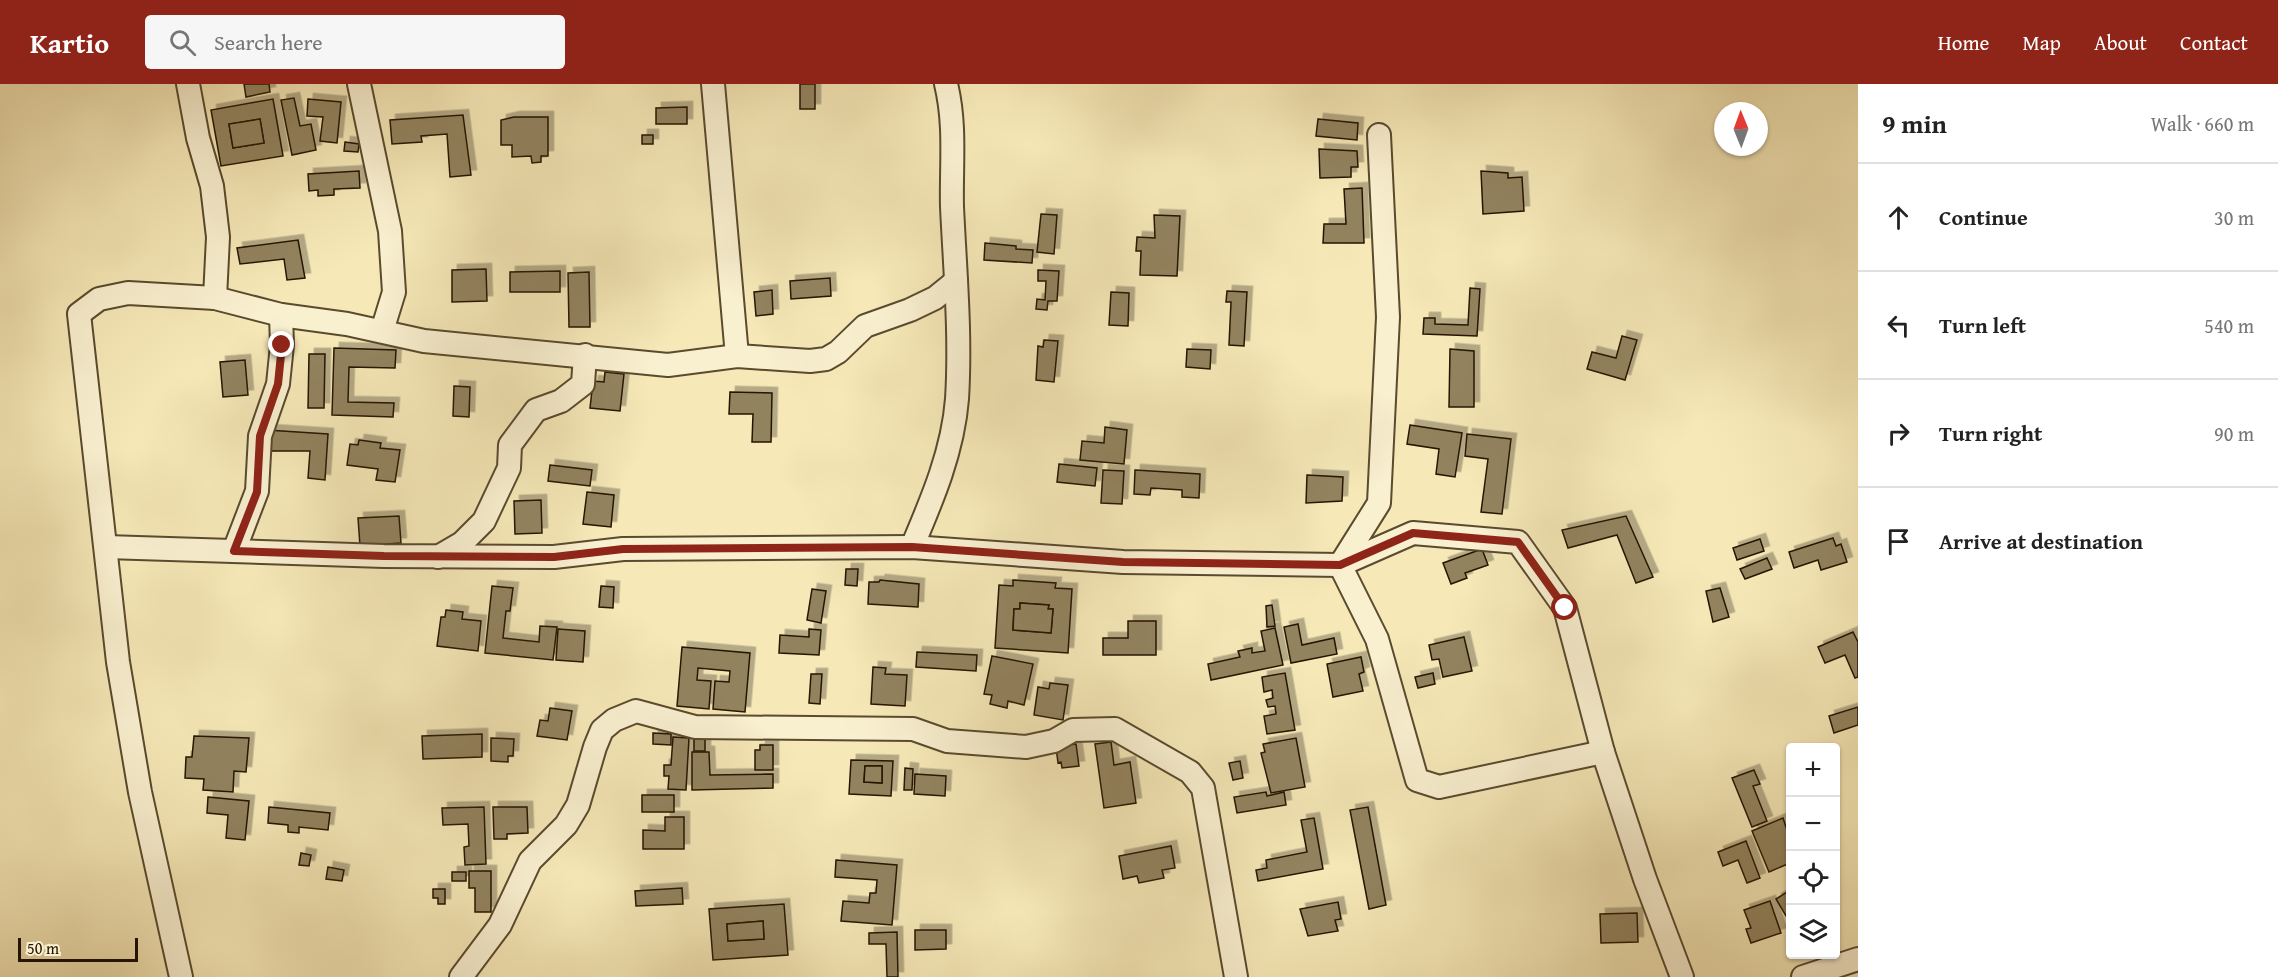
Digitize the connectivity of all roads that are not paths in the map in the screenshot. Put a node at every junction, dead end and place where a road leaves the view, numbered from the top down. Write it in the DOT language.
graph roads {
  1 [pos="188,84"];
  2 [pos="359,84"];
  3 [pos="713,84"];
  4 [pos="946,84"];
  5 [pos="1379,135"];
  6 [pos="956,281"];
  7 [pos="215,298"];
  8 [pos="281,315"];
  9 [pos="382,331"];
  10 [pos="585,355"];
  11 [pos="737,356"];
  12 [pos="106,547"];
  13 [pos="912,547"];
  14 [pos="234,551"];
  15 [pos="438,557"];
  16 [pos="1340,565"];
  17 [pos="1603,753"];
  18 [pos="1858,959"];
  19 [pos="181,977"];
  20 [pos="461,977"];
  21 [pos="1236,977"];
  22 [pos="1682,977"];
  23 [pos="1803,977"];
  1 -- 7 [label="street"];
  2 -- 9 [label="street"];
  3 -- 11 [label="street"];
  4 -- 6 [label="street"];
  5 -- 16 [label="street"];
  6 -- 11 [label="street"];
  6 -- 13 [label="street"];
  7 -- 8 [label="street"];
  7 -- 12 [label="street"];
  8 -- 9 [label="street"];
  8 -- 14 [label="street"];
  9 -- 10 [label="street"];
  10 -- 11 [label="street"];
  10 -- 15 [label="street"];
  12 -- 14 [label="street"];
  12 -- 19 [label="street"];
  13 -- 15 [label="street"];
  13 -- 16 [label="street"];
  14 -- 15 [label="street"];
  16 -- 17 [label="street"];
  16 -- 17 [label="street"];
  17 -- 22 [label="street"];
  18 -- 23 [label="street"];
  20 -- 21 [label="street"];
}
